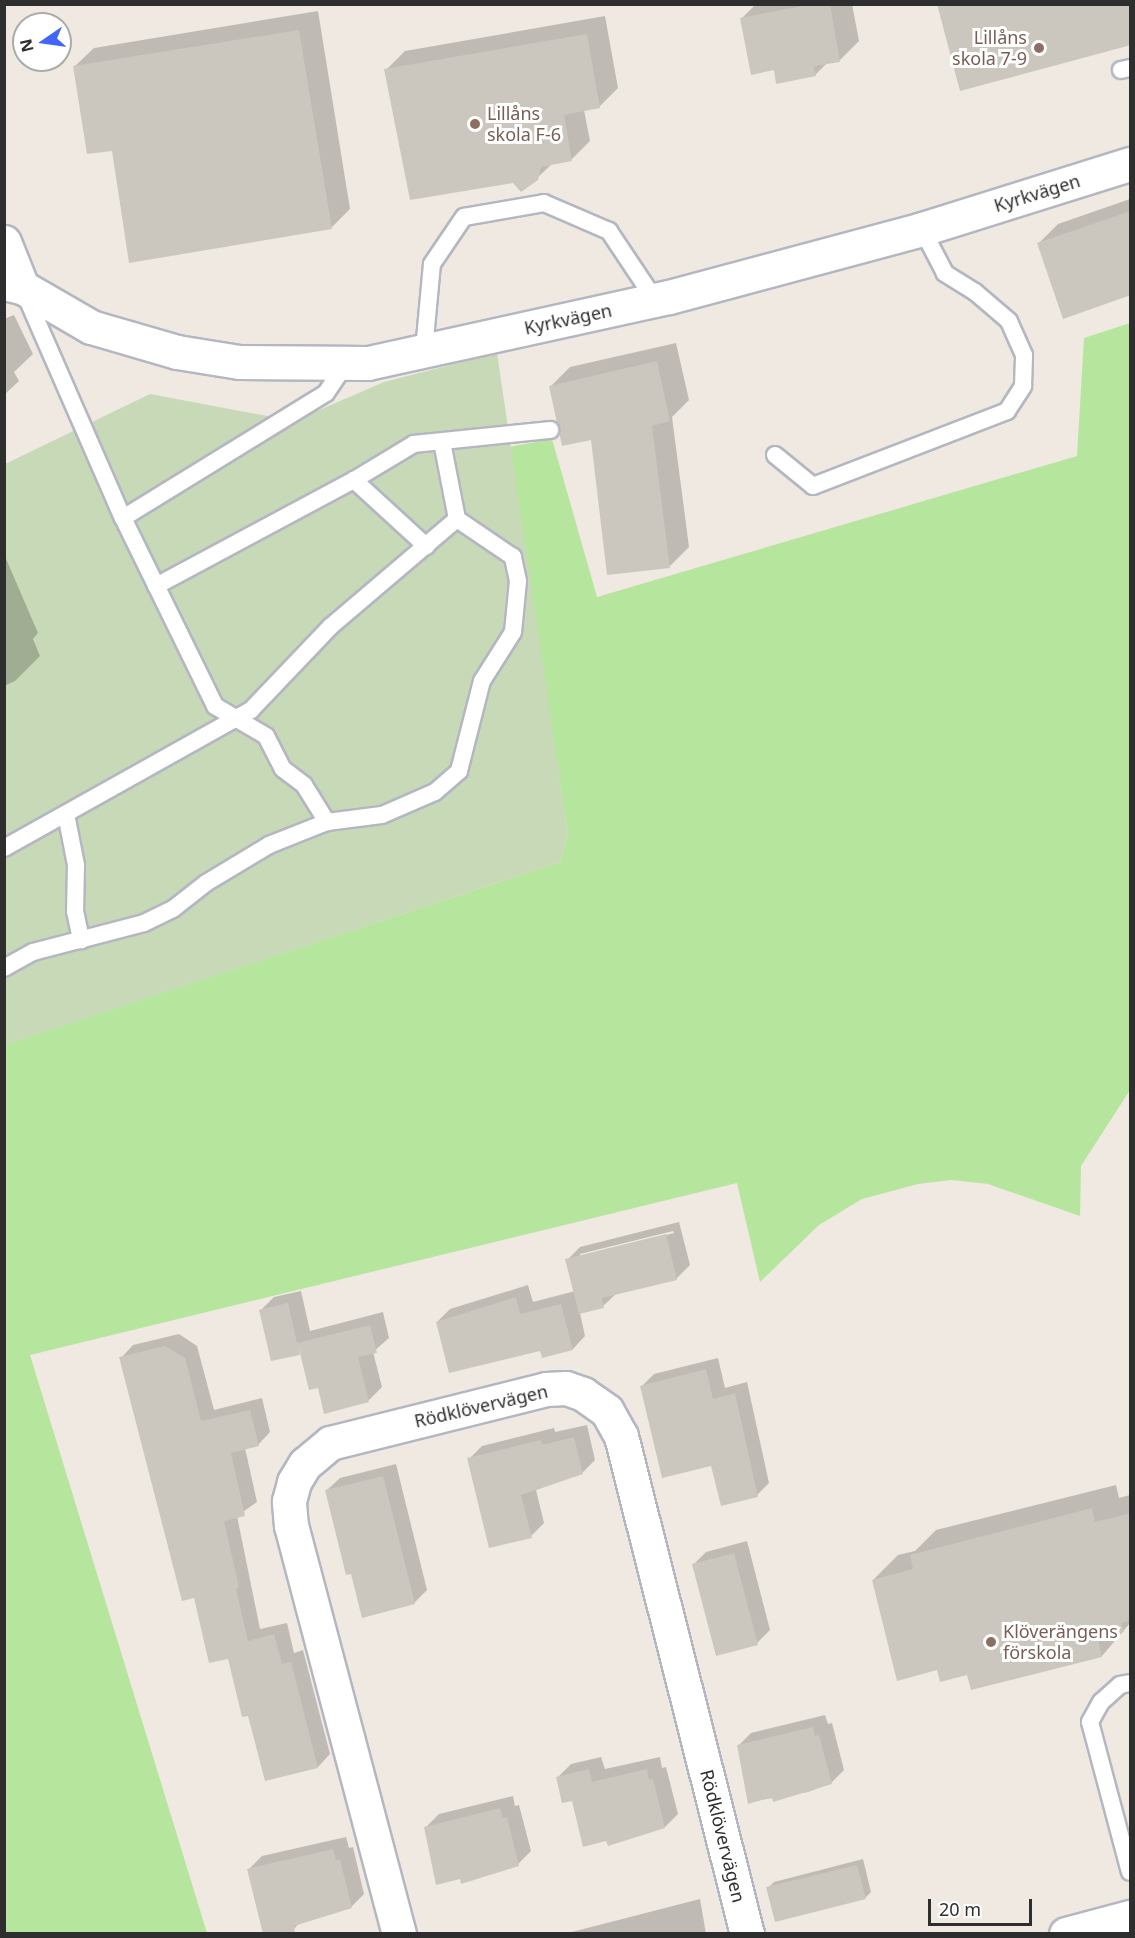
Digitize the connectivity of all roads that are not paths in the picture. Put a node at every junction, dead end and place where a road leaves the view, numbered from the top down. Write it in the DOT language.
graph roads {
  1 [pos="1131,164"];
  2 [pos="922,229"];
  3 [pos="4,242"];
  4 [pos="14,285"];
  5 [pos="655,300"];
  6 [pos="424,350"];
  7 [pos="345,363"];
  8 [pos="550,430"];
  9 [pos="442,441"];
  10 [pos="775,455"];
  11 [pos="354,480"];
  12 [pos="123,519"];
  13 [pos="457,519"];
  14 [pos="426,546"];
  15 [pos="156,586"];
  16 [pos="237,719"];
  17 [pos="66,814"];
  18 [pos="327,822"];
  19 [pos="4,848"];
  20 [pos="81,940"];
  21 [pos="4,968"];
  22 [pos="1131,1683"];
  23 [pos="1124,1818"];
  24 [pos="1131,1872"];
  25 [pos="1131,1917"];
  26 [pos="399,1934"];
  27 [pos="747,1934"];
  28 [pos="1066,1934"];
  1 -- 2 [label="street, Kyrkvägen"];
  2 -- 5 [label="street, Kyrkvägen"];
  2 -- 10 [label="lane"];
  3 -- 4 [label="street"];
  4 -- 7 [label="street, Kyrkvägen"];
  4 -- 12 [label="lane"];
  5 -- 6 [label="street, Kyrkvägen"];
  5 -- 6 [label="lane"];
  6 -- 7 [label="street, Kyrkvägen"];
  7 -- 12 [label="lane"];
  8 -- 9 [label="lane"];
  9 -- 11 [label="lane"];
  9 -- 13 [label="lane"];
  11 -- 14 [label="lane"];
  11 -- 15 [label="lane"];
  12 -- 15 [label="lane"];
  13 -- 14 [label="lane"];
  13 -- 18 [label="lane"];
  14 -- 16 [label="lane"];
  15 -- 16 [label="lane"];
  16 -- 17 [label="lane"];
  16 -- 18 [label="lane"];
  17 -- 19 [label="lane"];
  17 -- 20 [label="lane"];
  18 -- 20 [label="lane"];
  20 -- 21 [label="lane"];
  22 -- 23 [label="lane"];
  23 -- 24 [label="lane"];
  25 -- 28 [label="street"];
  26 -- 27 [label="street, Rödklövervägen"];
}
